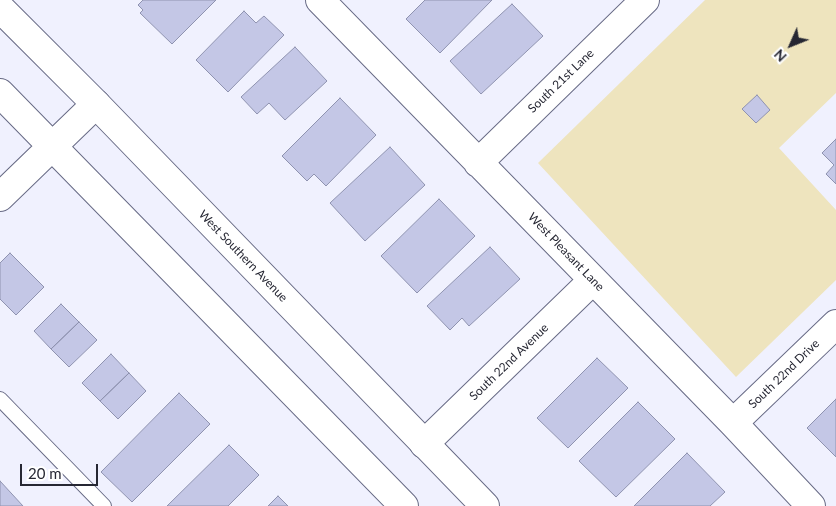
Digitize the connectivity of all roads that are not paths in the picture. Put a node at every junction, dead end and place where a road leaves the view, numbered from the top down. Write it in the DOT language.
graph roads {
  1 [pos="320,0"];
  2 [pos="645,0"];
  3 [pos="0,8"];
  4 [pos="0,93"];
  5 [pos="96,104"];
  6 [pos="52,146"];
  7 [pos="478,163"];
  8 [pos="0,197"];
  9 [pos="592,280"];
  10 [pos="836,324"];
  11 [pos="0,400"];
  12 [pos="733,423"];
  13 [pos="424,444"];
  14 [pos="104,506"];
  15 [pos="404,506"];
  16 [pos="484,506"];
  17 [pos="811,506"];
  1 -- 7 [label="street, West Pleasant Lane"];
  2 -- 7 [label="street, South 21st Lane"];
  3 -- 5 [label="street, West Southern Avenue"];
  4 -- 6 [label="street"];
  5 -- 6 [label="street"];
  5 -- 13 [label="street, West Southern Avenue"];
  6 -- 8 [label="street"];
  6 -- 15 [label="street"];
  7 -- 9 [label="street, West Pleasant Lane"];
  9 -- 12 [label="street, West Pleasant Lane"];
  9 -- 13 [label="street, South 22nd Avenue"];
  10 -- 12 [label="street, South 22nd Drive"];
  11 -- 14 [label="lane"];
  12 -- 17 [label="street, West Pleasant Lane"];
  13 -- 16 [label="street, West Southern Avenue"];
}
